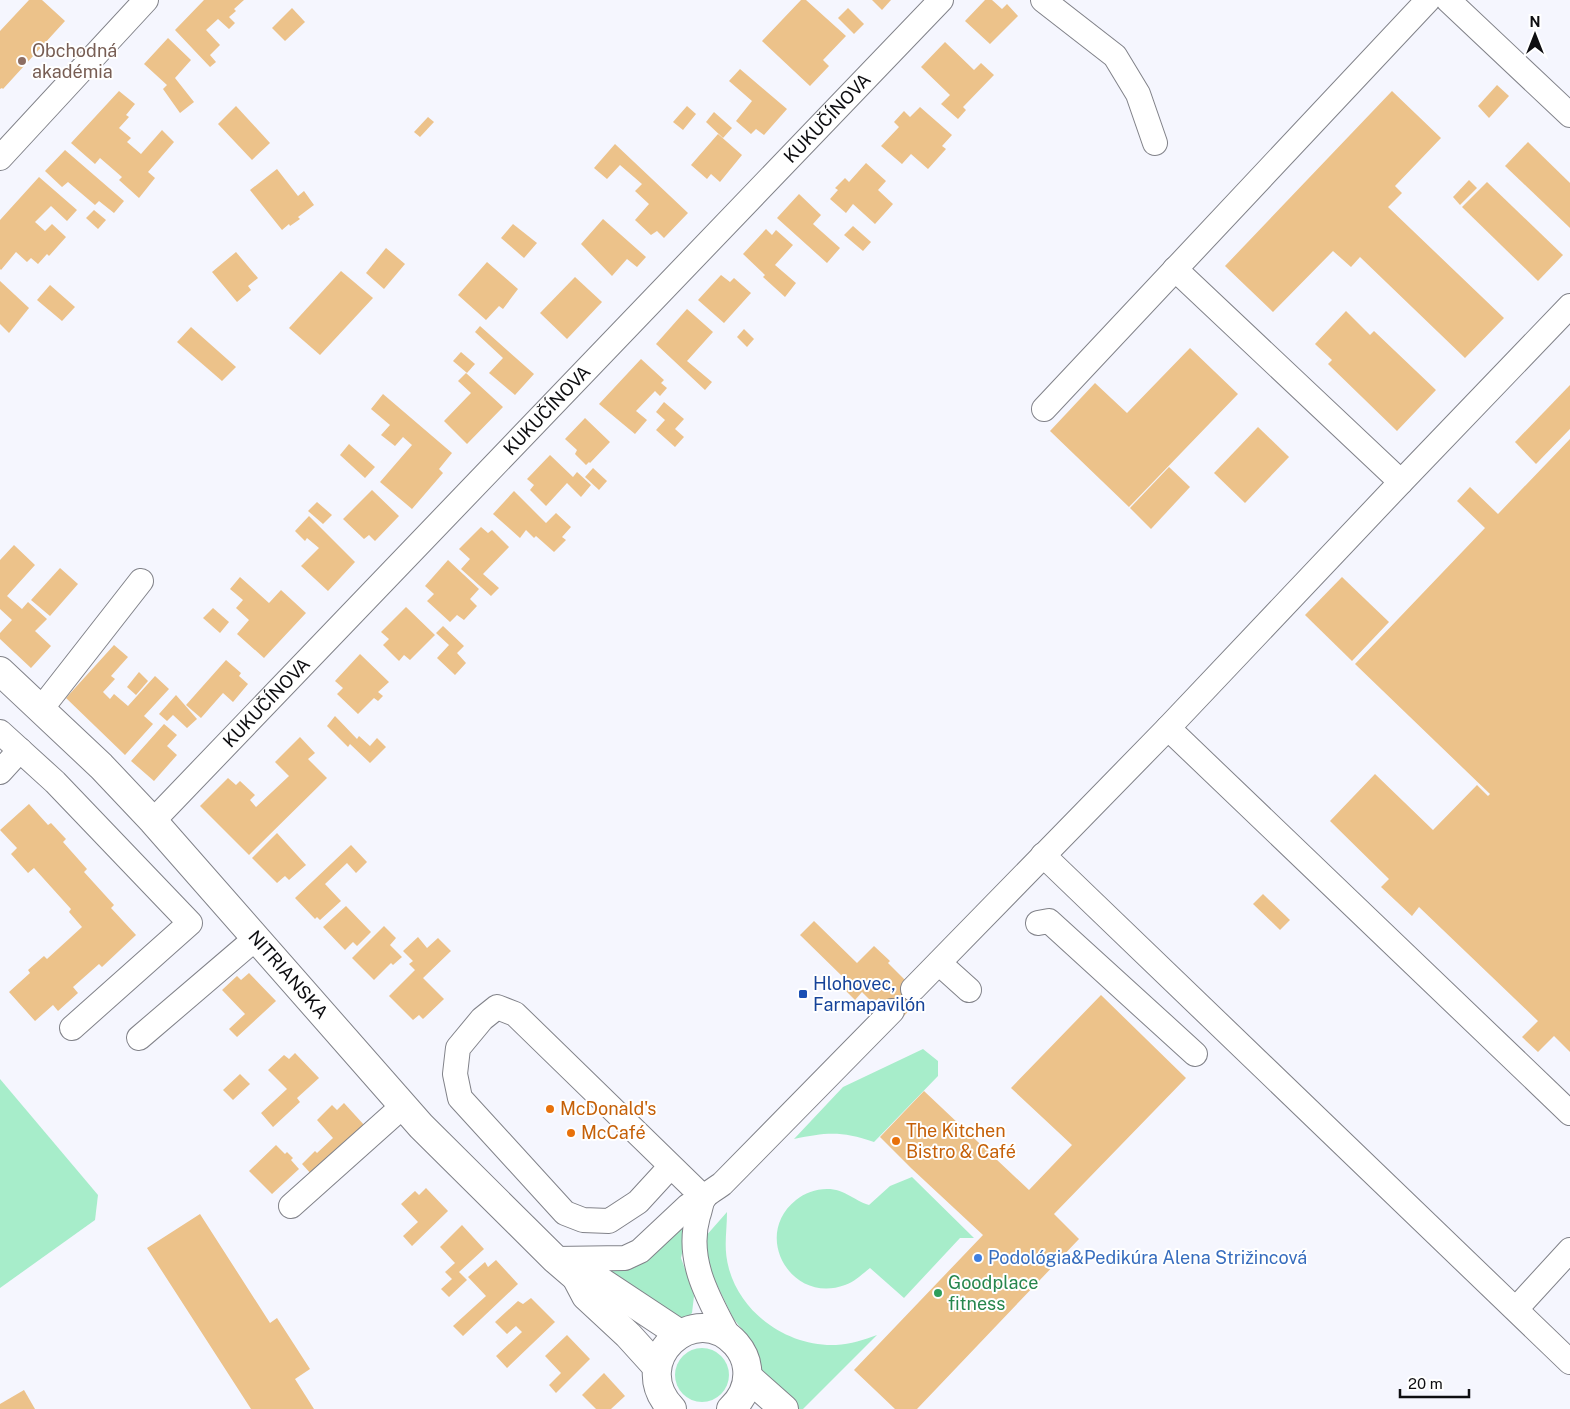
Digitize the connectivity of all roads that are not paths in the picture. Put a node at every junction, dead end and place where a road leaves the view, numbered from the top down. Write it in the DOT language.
graph roads {
  1 [pos="146,0"];
  2 [pos="941,0"];
  3 [pos="1044,0"];
  4 [pos="1428,0"];
  5 [pos="1448,0"];
  6 [pos="1570,115"];
  7 [pos="1155,143"];
  8 [pos="0,158"];
  9 [pos="1175,269"];
  10 [pos="1570,306"];
  11 [pos="1044,409"];
  12 [pos="1401,482"];
  13 [pos="141,581"];
  14 [pos="0,671"];
  15 [pos="41,709"];
  16 [pos="1168,728"];
  17 [pos="0,732"];
  18 [pos="20,750"];
  19 [pos="0,772"];
  20 [pos="152,821"];
  21 [pos="1044,855"];
  22 [pos="1038,922"];
  23 [pos="256,938"];
  24 [pos="939,963"];
  25 [pos="914,988"];
  26 [pos="969,990"];
  27 [pos="892,1010"];
  28 [pos="72,1028"];
  29 [pos="139,1038"];
  30 [pos="1195,1054"];
  31 [pos="403,1106"];
  32 [pos="1570,1113"];
  33 [pos="671,1166"];
  34 [pos="704,1198"];
  35 [pos="291,1206"];
  36 [pos="1570,1250"];
  37 [pos="555,1259"];
  38 [pos="576,1277"];
  39 [pos="707,1295"];
  40 [pos="1516,1309"];
  41 [pos="689,1332"];
  42 [pos="730,1338"];
  43 [pos="1570,1362"];
  44 [pos="748,1377"];
  45 [pos="661,1393"];
  46 [pos="731,1409"];
  47 [pos="784,1409"];
  1 -- 8 [label="street"];
  2 -- 20 [label="street, KUKUČÍNOVA"];
  3 -- 7 [label="street"];
  4 -- 9 [label="street"];
  5 -- 6 [label="street"];
  9 -- 11 [label="street"];
  9 -- 12 [label="street"];
  10 -- 12 [label="street"];
  12 -- 16 [label="street"];
  13 -- 15 [label="street"];
  14 -- 15 [label="main road, NITRIANSKA"];
  15 -- 20 [label="main road, NITRIANSKA"];
  16 -- 21 [label="street"];
  16 -- 32 [label="street"];
  17 -- 18 [label="street"];
  18 -- 19 [label="street"];
  18 -- 28 [label="street"];
  20 -- 23 [label="main road, NITRIANSKA"];
  21 -- 24 [label="street"];
  21 -- 40 [label="street"];
  22 -- 30 [label="street"];
  23 -- 29 [label="street"];
  23 -- 31 [label="main road, NITRIANSKA"];
  24 -- 25 [label="street"];
  24 -- 26 [label="street"];
  27 -- 34 [label="street"];
  31 -- 35 [label="street"];
  31 -- 37 [label="main road, NITRIANSKA"];
  33 -- 33 [label="street"];
  33 -- 34 [label="street"];
  34 -- 37 [label="street"];
  34 -- 39 [label="street"];
  36 -- 40 [label="street"];
  37 -- 38 [label="main road, NITRIANSKA"];
  38 -- 41 [label="main road"];
  38 -- 45 [label="main road, NITRIANSKA"];
  39 -- 41 [label="street"];
  39 -- 42 [label="street"];
  40 -- 43 [label="street"];
  41 -- 42 [label="main road"];
  41 -- 45 [label="main road, NITRIANSKA"];
  42 -- 44 [label="main road"];
  44 -- 46 [label="main road"];
  44 -- 47 [label="main road"];
}
